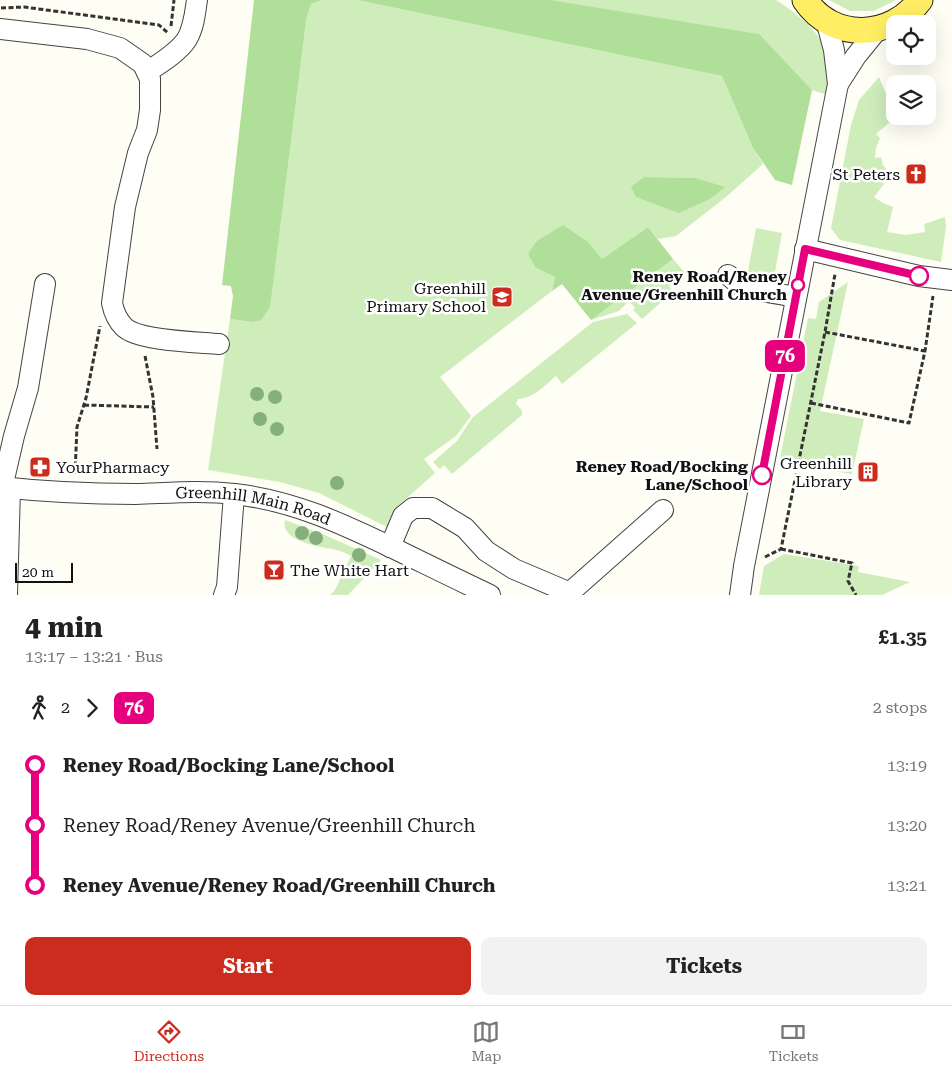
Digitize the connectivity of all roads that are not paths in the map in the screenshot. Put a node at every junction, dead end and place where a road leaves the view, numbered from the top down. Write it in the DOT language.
graph roads {
  1 [pos="197,0"];
  2 [pos="920,0"];
  3 [pos="810,6"];
  4 [pos="0,29"];
  5 [pos="878,29"];
  6 [pos="147,72"];
  7 [pos="838,84"];
  8 [pos="805,249"];
  9 [pos="728,275"];
  10 [pos="944,279"];
  11 [pos="45,284"];
  12 [pos="796,297"];
  13 [pos="219,344"];
  14 [pos="4,488"];
  15 [pos="234,494"];
  16 [pos="662,510"];
  17 [pos="390,547"];
  18 [pos="738,592"];
  19 [pos="568,594"];
  20 [pos="6,595"];
  21 [pos="224,595"];
  22 [pos="490,595"];
  1 -- 6 [label="street"];
  2 -- 5 [label="main road"];
  3 -- 5 [label="main road"];
  3 -- 7 [label="street"];
  4 -- 6 [label="street"];
  5 -- 7 [label="street"];
  6 -- 13 [label="street"];
  7 -- 8 [label="street"];
  8 -- 10 [label="street"];
  8 -- 12 [label="street"];
  9 -- 12 [label="street"];
  11 -- 14 [label="street"];
  12 -- 18 [label="street"];
  14 -- 15 [label="street, Greenhill Main Road"];
  14 -- 20 [label="street"];
  15 -- 17 [label="street, Greenhill Main Road"];
  15 -- 21 [label="street"];
  16 -- 19 [label="street"];
  17 -- 19 [label="street"];
  17 -- 22 [label="street, Greenhill Main Road"];
}
